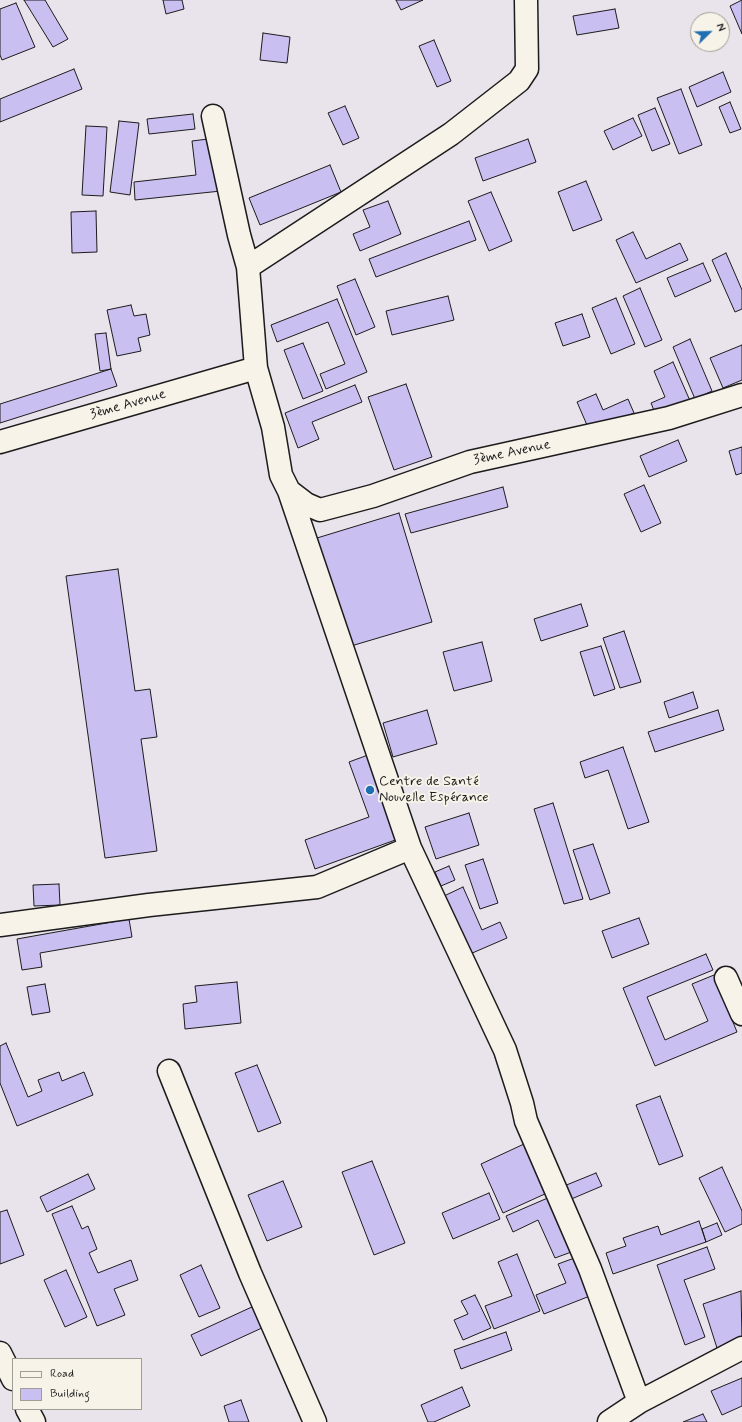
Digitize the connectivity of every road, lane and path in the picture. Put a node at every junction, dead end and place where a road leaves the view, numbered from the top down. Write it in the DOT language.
graph roads {
  1 [pos="526,0"];
  2 [pos="213,116"];
  3 [pos="248,267"];
  4 [pos="256,368"];
  5 [pos="742,394"];
  6 [pos="0,442"];
  7 [pos="289,491"];
  8 [pos="410,848"];
  9 [pos="0,925"];
  10 [pos="726,978"];
  11 [pos="742,1014"];
  12 [pos="169,1071"];
  13 [pos="742,1348"];
  14 [pos="0,1353"];
  15 [pos="12,1377"];
  16 [pos="639,1402"];
  17 [pos="28,1410"];
  18 [pos="34,1422"];
  19 [pos="315,1422"];
  20 [pos="608,1422"];
  1 -- 3 [label="street"];
  2 -- 3 [label="street"];
  3 -- 4 [label="street"];
  4 -- 6 [label="street, 3ème Avenue"];
  4 -- 7 [label="street"];
  5 -- 7 [label="street, 3ème Avenue"];
  7 -- 8 [label="street"];
  8 -- 9 [label="street"];
  8 -- 16 [label="street"];
  10 -- 11 [label="street"];
  12 -- 19 [label="street"];
  13 -- 16 [label="street"];
  14 -- 15 [label="street"];
  16 -- 20 [label="street"];
  17 -- 18 [label="street"];
}
